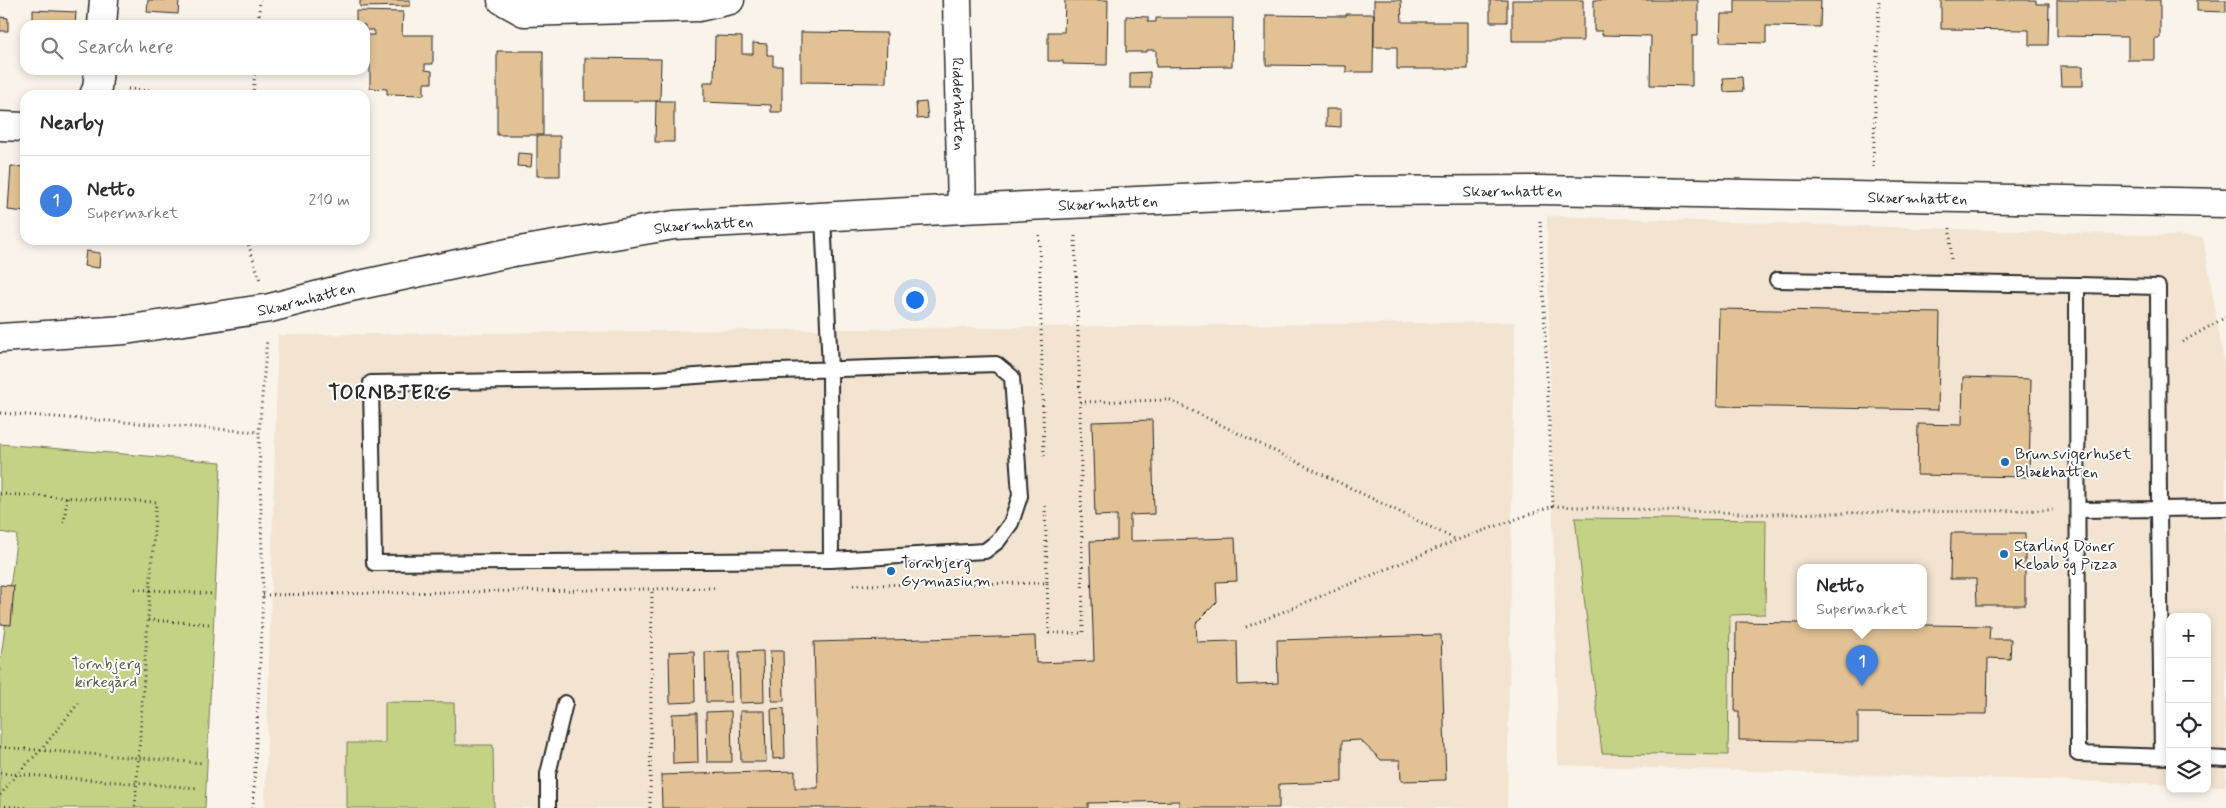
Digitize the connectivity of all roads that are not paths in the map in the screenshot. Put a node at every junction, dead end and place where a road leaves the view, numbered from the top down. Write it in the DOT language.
graph roads {
  1 [pos="104,0"];
  2 [pos="502,0"];
  3 [pos="730,0"];
  4 [pos="957,0"];
  5 [pos="102,20"];
  6 [pos="0,126"];
  7 [pos="20,127"];
  8 [pos="2226,202"];
  9 [pos="962,209"];
  10 [pos="823,216"];
  11 [pos="1777,280"];
  12 [pos="2077,285"];
  13 [pos="0,338"];
  14 [pos="830,369"];
  15 [pos="2226,508"];
  16 [pos="2159,509"];
  17 [pos="2079,510"];
  18 [pos="831,560"];
  19 [pos="565,703"];
  20 [pos="2166,757"];
  21 [pos="2211,758"];
  22 [pos="2226,759"];
  23 [pos="548,808"];
  1 -- 5 [label="street"];
  2 -- 3 [label="street"];
  4 -- 9 [label="street, Ridderhatten"];
  6 -- 7 [label="street"];
  8 -- 9 [label="street, Skærmhatten"];
  9 -- 10 [label="street, Skærmhatten"];
  10 -- 13 [label="street, Skærmhatten"];
  10 -- 14 [label="lane"];
  11 -- 12 [label="lane"];
  12 -- 16 [label="lane"];
  12 -- 17 [label="lane"];
  14 -- 18 [label="lane"];
  14 -- 18 [label="lane"];
  14 -- 18 [label="lane"];
  15 -- 16 [label="lane"];
  16 -- 17 [label="lane"];
  16 -- 20 [label="lane"];
  17 -- 20 [label="lane"];
  19 -- 23 [label="lane"];
  21 -- 22 [label="lane"];
}
